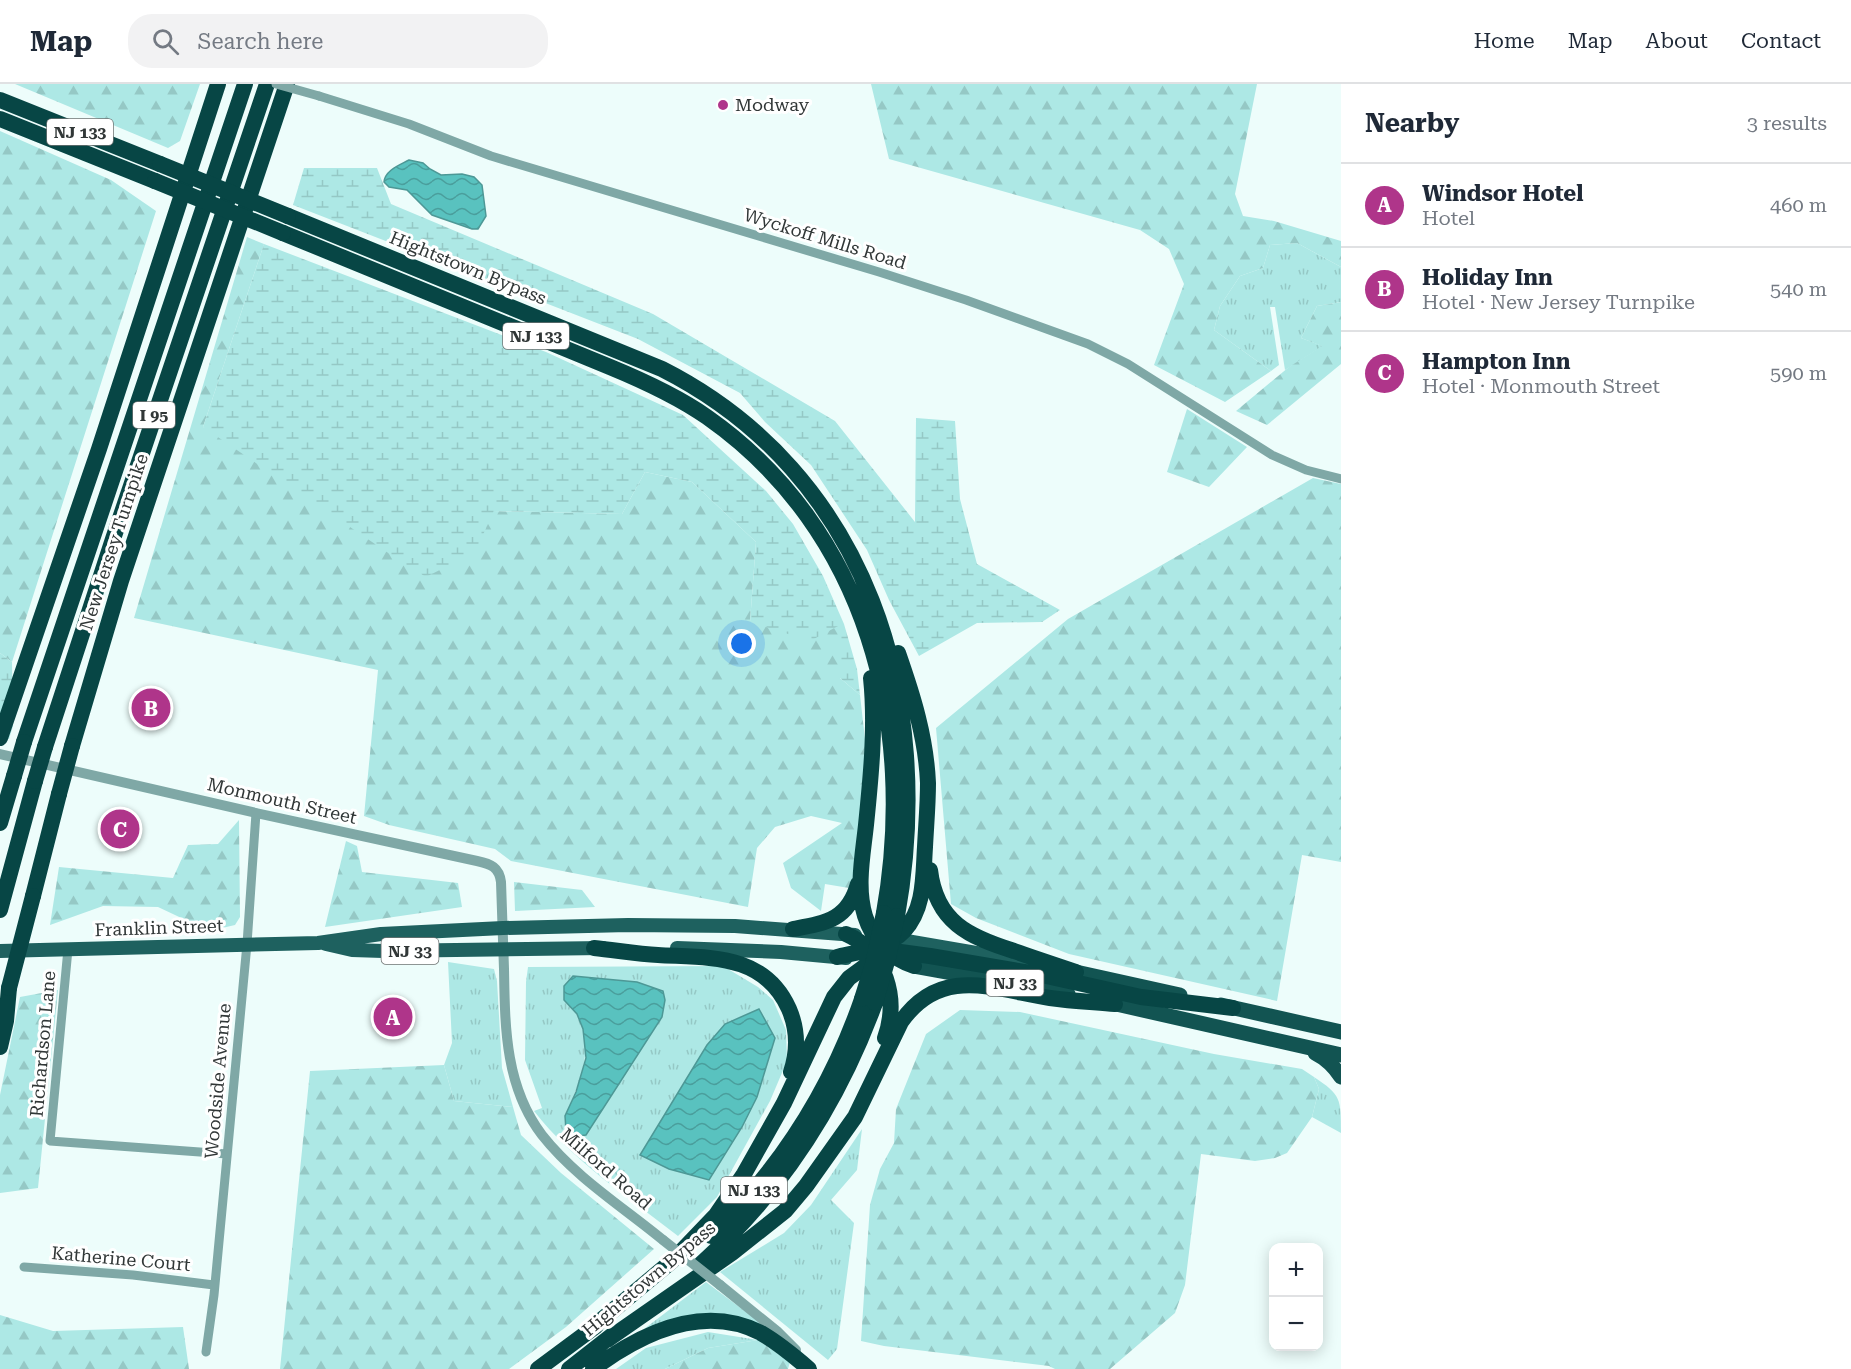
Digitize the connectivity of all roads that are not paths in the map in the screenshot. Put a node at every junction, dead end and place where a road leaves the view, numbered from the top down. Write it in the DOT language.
graph roads {
  1 [pos="218,84"];
  2 [pos="245,84"];
  3 [pos="267,84"];
  4 [pos="276,84"];
  5 [pos="287,84"];
  6 [pos="0,100"];
  7 [pos="0,119"];
  8 [pos="1341,479"];
  9 [pos="857,566"];
  10 [pos="847,581"];
  11 [pos="1,734"];
  12 [pos="0,754"];
  13 [pos="927,812"];
  14 [pos="256,813"];
  15 [pos="0,823"];
  16 [pos="861,874"];
  17 [pos="2,903"];
  18 [pos="890,914"];
  19 [pos="502,928"];
  20 [pos="793,929"];
  21 [pos="846,934"];
  22 [pos="318,943"];
  23 [pos="247,944"];
  24 [pos="594,948"];
  25 [pos="68,949"];
  26 [pos="503,949"];
  27 [pos="879,950"];
  28 [pos="0,951"];
  29 [pos="837,957"];
  30 [pos="914,966"];
  31 [pos="1076,972"];
  32 [pos="9,988"];
  33 [pos="868,1001"];
  34 [pos="1115,1004"];
  35 [pos="1233,1008"];
  36 [pos="0,1018"];
  37 [pos="1341,1032"];
  38 [pos="1299,1045"];
  39 [pos="0,1047"];
  40 [pos="1341,1055"];
  41 [pos="1341,1077"];
  42 [pos="833,1148"];
  43 [pos="227,1154"];
  44 [pos="744,1174"];
  45 [pos="24,1267"];
  46 [pos="214,1285"];
  47 [pos="587,1332"];
  48 [pos="607,1340"];
  49 [pos="206,1352"];
  50 [pos="538,1369"];
  51 [pos="569,1369"];
  52 [pos="593,1369"];
  53 [pos="810,1369"];
  1 -- 11 [label="highway, I 95"];
  2 -- 15 [label="highway, New Jersey Turnpike / I 95, bridge"];
  3 -- 17 [label="highway, New Jersey Turnpike / I 95, bridge"];
  4 -- 8 [label="street, Wyckoff Mills Road, bridge"];
  5 -- 32 [label="highway, New Jersey Turnpike / I 95, bridge"];
  6 -- 9 [label="highway, Hightstown Bypass / NJ 133, bridge"];
  7 -- 10 [label="highway, Hightstown Bypass / NJ 133, bridge"];
  9 -- 13 [label="highway"];
  9 -- 18 [label="highway, Hightstown Bypass / NJ 133"];
  10 -- 16 [label="highway"];
  10 -- 18 [label="highway, Hightstown Bypass / NJ 133"];
  12 -- 14 [label="street, Monmouth Street"];
  13 -- 27 [label="highway"];
  13 -- 31 [label="highway"];
  14 -- 19 [label="street, Monmouth Street"];
  14 -- 23 [label="street, Woodside Avenue"];
  16 -- 20 [label="highway"];
  16 -- 27 [label="highway"];
  18 -- 33 [label="highway, Hightstown Bypass / NJ 133, bridge"];
  19 -- 20 [label="main road, NJ 33"];
  19 -- 22 [label="main road, NJ 33"];
  19 -- 26 [label="street, Milford Road"];
  20 -- 21 [label="main road, NJ 33"];
  21 -- 27 [label="highway"];
  22 -- 23 [label="main road, Franklin Street / NJ 33"];
  22 -- 26 [label="main road, NJ 33"];
  23 -- 25 [label="main road, Franklin Street / NJ 33"];
  23 -- 43 [label="street, Woodside Avenue"];
  24 -- 26 [label="main road, NJ 33"];
  24 -- 29 [label="main road, NJ 33"];
  24 -- 44 [label="highway"];
  25 -- 28 [label="main road, Franklin Street / NJ 33"];
  25 -- 43 [label="street, Richardson Lane"];
  26 -- 53 [label="street, Milford Road, bridge"];
  27 -- 29 [label="highway"];
  27 -- 30 [label="highway"];
  27 -- 31 [label="main road, NJ 33"];
  27 -- 35 [label="highway"];
  27 -- 42 [label="highway"];
  27 -- 44 [label="highway"];
  30 -- 34 [label="highway, NJ 33"];
  31 -- 35 [label="highway, NJ 33"];
  32 -- 36 [label="highway, New Jersey Turnpike / I 95"];
  32 -- 39 [label="highway"];
  33 -- 47 [label="highway, Hightstown Bypass / NJ 133"];
  33 -- 48 [label="highway, Hightstown Bypass / NJ 133"];
  34 -- 38 [label="highway, NJ 33"];
  34 -- 42 [label="highway"];
  35 -- 37 [label="highway, NJ 33"];
  38 -- 40 [label="highway, NJ 33"];
  38 -- 41 [label="highway"];
  42 -- 48 [label="highway"];
  43 -- 46 [label="street, Woodside Avenue"];
  44 -- 47 [label="highway"];
  45 -- 46 [label="street, Katherine Court"];
  46 -- 49 [label="street, Woodside Avenue"];
  47 -- 50 [label="highway, Hightstown Bypass / NJ 133"];
  48 -- 51 [label="highway, Hightstown Bypass / NJ 133"];
  52 -- 53 [label="highway"];
}
